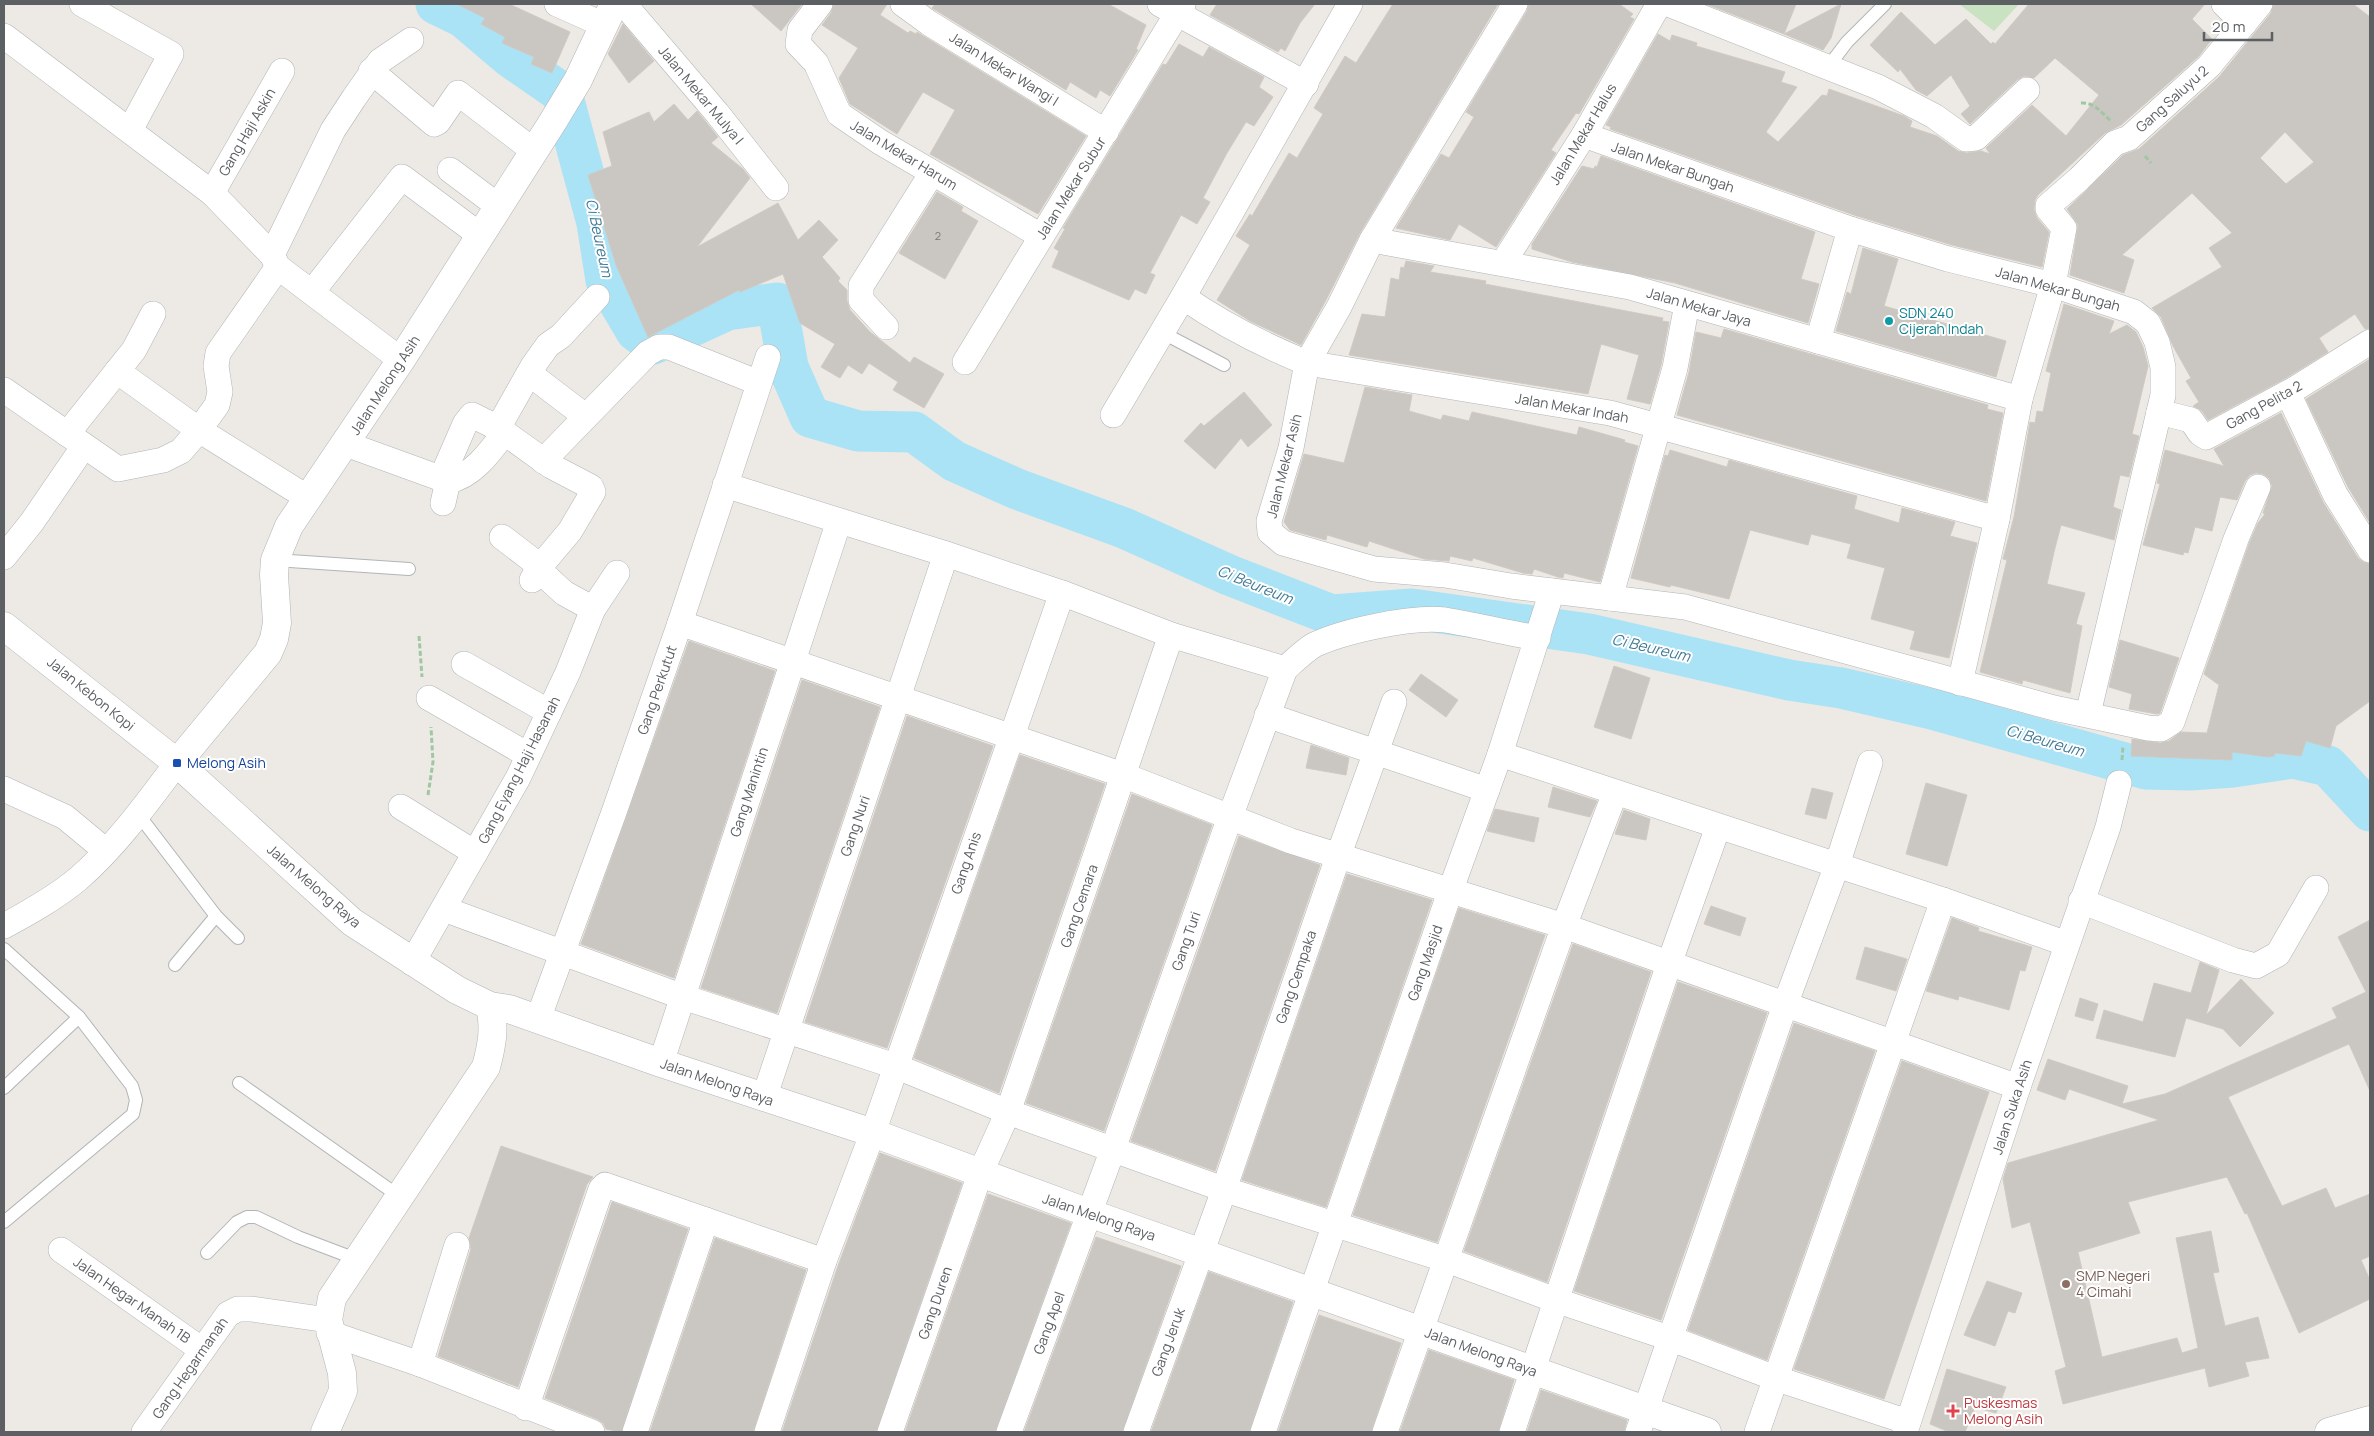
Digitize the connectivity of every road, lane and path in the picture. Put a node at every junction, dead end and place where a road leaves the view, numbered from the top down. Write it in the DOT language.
graph roads {
  1 [pos="82,4"];
  2 [pos="557,4"];
  3 [pos="624,4"];
  4 [pos="820,4"];
  5 [pos="903,4"];
  6 [pos="1350,4"];
  7 [pos="1516,4"];
  8 [pos="1659,4"];
  9 [pos="1668,4"];
  10 [pos="1885,4"];
  11 [pos="2224,4"];
  12 [pos="2260,4"];
  13 [pos="1174,7"];
  14 [pos="609,14"];
  15 [pos="2244,24"];
  16 [pos="4,36"];
  17 [pos="411,40"];
  18 [pos="1828,68"];
  19 [pos="282,71"];
  20 [pos="371,71"];
  21 [pos="1306,84"];
  22 [pos="2027,90"];
  23 [pos="130,130"];
  24 [pos="1106,132"];
  25 [pos="1584,135"];
  26 [pos="534,151"];
  27 [pos="450,170"];
  28 [pos="932,173"];
  29 [pos="776,188"];
  30 [pos="212,193"];
  31 [pos="498,206"];
  32 [pos="1850,229"];
  33 [pos="481,236"];
  34 [pos="1041,236"];
  35 [pos="1372,240"];
  36 [pos="275,261"];
  37 [pos="1503,262"];
  38 [pos="2053,285"];
  39 [pos="312,292"];
  40 [pos="1183,296"];
  41 [pos="597,297"];
  42 [pos="1688,304"];
  43 [pos="152,314"];
  44 [pos="886,327"];
  45 [pos="1161,332"];
  46 [pos="1818,342"];
  47 [pos="2370,342"];
  48 [pos="768,357"];
  49 [pos="401,360"];
  50 [pos="965,362"];
  51 [pos="1307,364"];
  52 [pos="1224,365"];
  53 [pos="117,371"];
  54 [pos="530,374"];
  55 [pos="759,382"];
  56 [pos="4,390"];
  57 [pos="2288,393"];
  58 [pos="2020,399"];
  59 [pos="2159,412"];
  60 [pos="1113,415"];
  61 [pos="585,416"];
  62 [pos="1659,427"];
  63 [pos="199,430"];
  64 [pos="501,431"];
  65 [pos="76,440"];
  66 [pos="346,444"];
  67 [pos="543,461"];
  68 [pos="725,486"];
  69 [pos="2258,487"];
  70 [pos="444,488"];
  71 [pos="308,498"];
  72 [pos="1997,519"];
  73 [pos="839,521"];
  74 [pos="502,537"];
  75 [pos="2370,550"];
  76 [pos="946,554"];
  77 [pos="4,557"];
  78 [pos="275,560"];
  79 [pos="409,569"];
  80 [pos="617,573"];
  81 [pos="535,574"];
  82 [pos="1062,593"];
  83 [pos="1551,596"];
  84 [pos="1610,598"];
  85 [pos="593,609"];
  86 [pos="680,624"];
  87 [pos="4,626"];
  88 [pos="1171,635"];
  89 [pos="419,636"];
  90 [pos="1539,636"];
  91 [pos="791,661"];
  92 [pos="464,664"];
  93 [pos="1285,669"];
  94 [pos="1960,683"];
  95 [pos="429,698"];
  96 [pos="898,699"];
  97 [pos="1394,702"];
  98 [pos="549,712"];
  99 [pos="2088,714"];
  100 [pos="1268,715"];
  101 [pos="1011,736"];
  102 [pos="1377,752"];
  103 [pos="1500,754"];
  104 [pos="528,755"];
  105 [pos="177,763"];
  106 [pos="1870,763"];
  107 [pos="1124,775"];
  108 [pos="2120,783"];
  109 [pos="4,789"];
  110 [pos="1487,790"];
  111 [pos="1615,793"];
  112 [pos="410,813"];
  113 [pos="138,814"];
  114 [pos="1230,817"];
  115 [pos="1718,827"];
  116 [pos="106,850"];
  117 [pos="475,853"];
  118 [pos="1339,854"];
  119 [pos="1837,865"];
  120 [pos="2316,888"];
  121 [pos="1451,889"];
  122 [pos="1943,900"];
  123 [pos="2081,901"];
  124 [pos="444,909"];
  125 [pos="216,916"];
  126 [pos="4,926"];
  127 [pos="1564,926"];
  128 [pos="238,938"];
  129 [pos="2067,944"];
  130 [pos="4,949"];
  131 [pos="562,953"];
  132 [pos="412,963"];
  133 [pos="175,964"];
  134 [pos="1669,964"];
  135 [pos="683,997"];
  136 [pos="1785,1005"];
  137 [pos="490,1006"];
  138 [pos="79,1017"];
  139 [pos="538,1019"];
  140 [pos="788,1030"];
  141 [pos="1895,1043"];
  142 [pos="661,1063"];
  143 [pos="895,1066"];
  144 [pos="239,1083"];
  145 [pos="2018,1087"];
  146 [pos="4,1088"];
  147 [pos="764,1098"];
  148 [pos="1008,1112"];
  149 [pos="873,1133"];
  150 [pos="1113,1149"];
  151 [pos="980,1174"];
  152 [pos="1223,1189"];
  153 [pos="400,1197"];
  154 [pos="1089,1213"];
  155 [pos="706,1220"];
  156 [pos="4,1222"];
  157 [pos="1334,1225"];
  158 [pos="457,1245"];
  159 [pos="61,1250"];
  160 [pos="1200,1252"];
  161 [pos="207,1253"];
  162 [pos="356,1260"];
  163 [pos="1447,1260"];
  164 [pos="824,1261"];
  165 [pos="1310,1292"];
  166 [pos="1558,1301"];
  167 [pos="328,1326"];
  168 [pos="1421,1330"];
  169 [pos="1672,1338"];
  170 [pos="202,1350"];
  171 [pos="420,1364"];
  172 [pos="1534,1371"];
  173 [pos="1775,1378"];
  174 [pos="526,1408"];
  175 [pos="1642,1421"];
  176 [pos="1907,1427"];
  177 [pos="144,1432"];
  178 [pos="325,1432"];
  179 [pos="592,1432"];
  180 [pos="636,1432"];
  181 [pos="767,1432"];
  182 [pos="890,1432"];
  183 [pos="1009,1432"];
  184 [pos="1136,1432"];
  185 [pos="1263,1432"];
  186 [pos="1385,1432"];
  187 [pos="1512,1432"];
  188 [pos="1707,1432"];
  189 [pos="1756,1432"];
  1 -- 23 [label="street"];
  2 -- 14 [label="street"];
  3 -- 29 [label="street, Jalan Mekar Mulya I"];
  4 -- 28 [label="street, Jalan Mekar Harum"];
  5 -- 24 [label="street, Jalan Mekar Wangi I"];
  6 -- 21 [label="street"];
  7 -- 35 [label="street, Jalan Mekar Asih"];
  8 -- 25 [label="street, Jalan Mekar Halus"];
  9 -- 18 [label="street"];
  10 -- 18 [label="lane"];
  11 -- 15 [label="street"];
  12 -- 15 [label="street, Gang Saluyu 2"];
  13 -- 21 [label="street"];
  13 -- 24 [label="street, Jalan Mekar Subur"];
  14 -- 26 [label="main road, Jalan Melong Asih"];
  15 -- 38 [label="street, Gang Saluyu 2"];
  16 -- 23 [label="street"];
  17 -- 20 [label="street"];
  18 -- 22 [label="street"];
  19 -- 30 [label="street, Gang Haji Askin"];
  20 -- 26 [label="street"];
  20 -- 36 [label="street"];
  21 -- 40 [label="street"];
  23 -- 30 [label="street"];
  24 -- 34 [label="street, Jalan Mekar Subur"];
  25 -- 32 [label="street, Jalan Mekar Bungah"];
  25 -- 37 [label="street, Jalan Mekar Halus"];
  26 -- 31 [label="main road, Jalan Melong Asih"];
  27 -- 31 [label="street"];
  28 -- 34 [label="street, Jalan Mekar Harum"];
  28 -- 44 [label="street"];
  30 -- 36 [label="street"];
  31 -- 33 [label="main road, Jalan Melong Asih"];
  32 -- 38 [label="street, Jalan Mekar Bungah"];
  32 -- 46 [label="street"];
  33 -- 39 [label="street"];
  33 -- 49 [label="main road, Jalan Melong Asih"];
  34 -- 50 [label="street, Jalan Mekar Subur"];
  35 -- 37 [label="street, Jalan Mekar Jaya"];
  35 -- 51 [label="street, Jalan Mekar Asih"];
  36 -- 39 [label="street"];
  36 -- 63 [label="street"];
  37 -- 42 [label="street, Jalan Mekar Jaya"];
  38 -- 58 [label="street"];
  38 -- 59 [label="street, Jalan Mekar Bungah"];
  39 -- 49 [label="street"];
  40 -- 45 [label="street"];
  40 -- 51 [label="street, Jalan Mekar Indah"];
  41 -- 54 [label="street"];
  42 -- 46 [label="street, Jalan Mekar Jaya"];
  42 -- 62 [label="street"];
  43 -- 53 [label="street"];
  45 -- 52 [label="lane"];
  45 -- 60 [label="street"];
  46 -- 58 [label="street, Jalan Mekar Jaya"];
  47 -- 57 [label="street, Gang Pelita 2"];
  48 -- 55 [label="street, Gang Perkutut"];
  49 -- 66 [label="main road, Jalan Melong Asih"];
  51 -- 62 [label="street, Jalan Mekar Indah"];
  51 -- 83 [label="street, Jalan Mekar Asih"];
  53 -- 63 [label="street"];
  53 -- 65 [label="street"];
  54 -- 61 [label="street"];
  54 -- 64 [label="street"];
  55 -- 61 [label="street"];
  55 -- 68 [label="street, Gang Perkutut"];
  56 -- 65 [label="street"];
  57 -- 59 [label="street, Gang Pelita 2"];
  57 -- 75 [label="street"];
  58 -- 72 [label="street"];
  59 -- 99 [label="street, Jalan Mekar Bungah"];
  61 -- 67 [label="street"];
  62 -- 72 [label="street, Jalan Mekar Indah"];
  62 -- 84 [label="street"];
  63 -- 65 [label="street"];
  63 -- 71 [label="street"];
  64 -- 67 [label="street"];
  64 -- 70 [label="street"];
  64 -- 70 [label="street"];
  65 -- 77 [label="street"];
  66 -- 70 [label="street"];
  66 -- 71 [label="main road, Jalan Melong Asih"];
  67 -- 81 [label="street"];
  68 -- 73 [label="street"];
  68 -- 86 [label="street, Gang Perkutut"];
  69 -- 99 [label="street"];
  71 -- 78 [label="main road, Jalan Melong Asih"];
  72 -- 94 [label="street"];
  73 -- 76 [label="street"];
  73 -- 91 [label="street, Gang Manintin"];
  74 -- 81 [label="street"];
  76 -- 82 [label="street"];
  76 -- 96 [label="street, Gang Nuri"];
  78 -- 79 [label="lane"];
  78 -- 105 [label="main road, Jalan Melong Asih"];
  80 -- 85 [label="street, Gang Eyang Haji Hasanah"];
  81 -- 85 [label="street"];
  82 -- 88 [label="street"];
  82 -- 101 [label="street, Gang Anis"];
  83 -- 84 [label="street"];
  83 -- 90 [label="street, Gang Masjid"];
  84 -- 94 [label="street"];
  85 -- 98 [label="street, Gang Eyang Haji Hasanah"];
  86 -- 91 [label="street"];
  86 -- 131 [label="street, Gang Perkutut"];
  87 -- 105 [label="main road, Jalan Kebon Kopi"];
  88 -- 93 [label="street"];
  88 -- 107 [label="street, Gang Cemara"];
  89 -- 95 [label="path"];
  90 -- 93 [label="street"];
  90 -- 103 [label="street, Gang Masjid"];
  91 -- 96 [label="street"];
  91 -- 135 [label="street, Gang Manintin"];
  92 -- 98 [label="street"];
  93 -- 100 [label="street, Gang Turi"];
  94 -- 99 [label="street"];
  95 -- 104 [label="street"];
  95 -- 112 [label="path"];
  96 -- 101 [label="street"];
  96 -- 140 [label="street, Gang Nuri"];
  97 -- 102 [label="street, Gang Cempaka"];
  98 -- 104 [label="street, Gang Eyang Haji Hasanah"];
  100 -- 102 [label="street"];
  100 -- 114 [label="street, Gang Turi"];
  101 -- 107 [label="street"];
  101 -- 143 [label="street, Gang Anis"];
  102 -- 110 [label="street"];
  102 -- 118 [label="street, Gang Cempaka"];
  103 -- 110 [label="street, Gang Masjid"];
  103 -- 111 [label="street"];
  104 -- 117 [label="street, Gang Eyang Haji Hasanah"];
  105 -- 113 [label="street"];
  105 -- 132 [label="main road, Jalan Melong Raya"];
  106 -- 119 [label="street"];
  107 -- 114 [label="street"];
  107 -- 148 [label="street, Gang Cemara"];
  108 -- 123 [label="street, Jalan Suka Asih"];
  109 -- 116 [label="street"];
  110 -- 121 [label="street, Gang Masjid"];
  111 -- 115 [label="street"];
  111 -- 127 [label="street"];
  112 -- 117 [label="street"];
  113 -- 116 [label="street"];
  113 -- 125 [label="lane"];
  114 -- 118 [label="street"];
  114 -- 150 [label="street, Gang Turi"];
  115 -- 119 [label="street"];
  115 -- 134 [label="street"];
  116 -- 126 [label="street"];
  117 -- 124 [label="street, Gang Eyang Haji Hasanah"];
  118 -- 121 [label="street"];
  118 -- 152 [label="street, Gang Cempaka"];
  119 -- 122 [label="street"];
  119 -- 136 [label="street"];
  120 -- 123 [label="street"];
  121 -- 127 [label="street"];
  121 -- 157 [label="street, Gang Masjid"];
  122 -- 129 [label="street"];
  122 -- 141 [label="street"];
  123 -- 129 [label="street, Jalan Suka Asih"];
  124 -- 131 [label="street"];
  124 -- 132 [label="street, Gang Eyang Haji Hasanah"];
  125 -- 128 [label="lane"];
  125 -- 133 [label="lane"];
  127 -- 134 [label="street"];
  127 -- 163 [label="street"];
  129 -- 145 [label="street, Jalan Suka Asih"];
  130 -- 138 [label="lane"];
  131 -- 135 [label="street"];
  131 -- 139 [label="street, Gang Perkutut"];
  132 -- 137 [label="main road, Jalan Melong Raya"];
  134 -- 136 [label="street"];
  134 -- 166 [label="street"];
  135 -- 140 [label="street"];
  135 -- 142 [label="street, Gang Manintin"];
  136 -- 141 [label="street"];
  136 -- 169 [label="street"];
  137 -- 139 [label="main road, Jalan Melong Raya"];
  137 -- 153 [label="main road"];
  138 -- 146 [label="lane"];
  138 -- 156 [label="lane"];
  139 -- 142 [label="main road, Jalan Melong Raya"];
  140 -- 143 [label="street"];
  140 -- 147 [label="street, Gang Nuri"];
  141 -- 145 [label="street"];
  141 -- 173 [label="street"];
  142 -- 147 [label="main road, Jalan Melong Raya"];
  143 -- 148 [label="street"];
  143 -- 149 [label="street, Gang Anis"];
  144 -- 153 [label="lane"];
  145 -- 176 [label="street, Jalan Suka Asih"];
  147 -- 149 [label="main road, Jalan Melong Raya"];
  148 -- 150 [label="street"];
  148 -- 151 [label="street, Gang Cemara"];
  149 -- 151 [label="main road, Jalan Melong Raya"];
  149 -- 164 [label="street, Gang Anis"];
  150 -- 152 [label="street"];
  150 -- 154 [label="street, Gang Turi"];
  151 -- 154 [label="main road, Jalan Melong Raya"];
  151 -- 182 [label="street, Gang Duren"];
  152 -- 157 [label="street"];
  152 -- 160 [label="street, Gang Cempaka"];
  153 -- 162 [label="main road"];
  154 -- 160 [label="main road, Jalan Melong Raya"];
  154 -- 183 [label="street, Gang Apel"];
  155 -- 164 [label="street"];
  155 -- 174 [label="street"];
  155 -- 180 [label="street"];
  157 -- 163 [label="street"];
  157 -- 165 [label="street, Gang Masjid"];
  158 -- 171 [label="street"];
  159 -- 170 [label="street, Jalan Hegar Manah 1B"];
  160 -- 165 [label="main road, Jalan Melong Raya"];
  160 -- 184 [label="street, Gang Jeruk"];
  161 -- 162 [label="lane"];
  162 -- 167 [label="main road"];
  163 -- 166 [label="street"];
  163 -- 168 [label="street"];
  164 -- 181 [label="street, Gang Anis"];
  165 -- 168 [label="main road, Jalan Melong Raya"];
  165 -- 185 [label="street, Gang Masjid"];
  166 -- 169 [label="street"];
  166 -- 172 [label="street"];
  167 -- 170 [label="street, Gang Hegarmanah"];
  167 -- 171 [label="street, Gang Hegarmanah"];
  167 -- 178 [label="main road"];
  168 -- 172 [label="main road, Jalan Melong Raya"];
  168 -- 186 [label="street"];
  169 -- 173 [label="street"];
  169 -- 175 [label="street"];
  170 -- 177 [label="street, Gang Hegarmanah"];
  171 -- 174 [label="street, Gang Hegarmanah"];
  172 -- 175 [label="main road, Jalan Melong Raya"];
  172 -- 187 [label="street"];
  173 -- 176 [label="street"];
  173 -- 189 [label="street"];
  174 -- 179 [label="street, Gang Hegarmanah"];
  175 -- 188 [label="main road, Jalan Melong Raya"];
}
